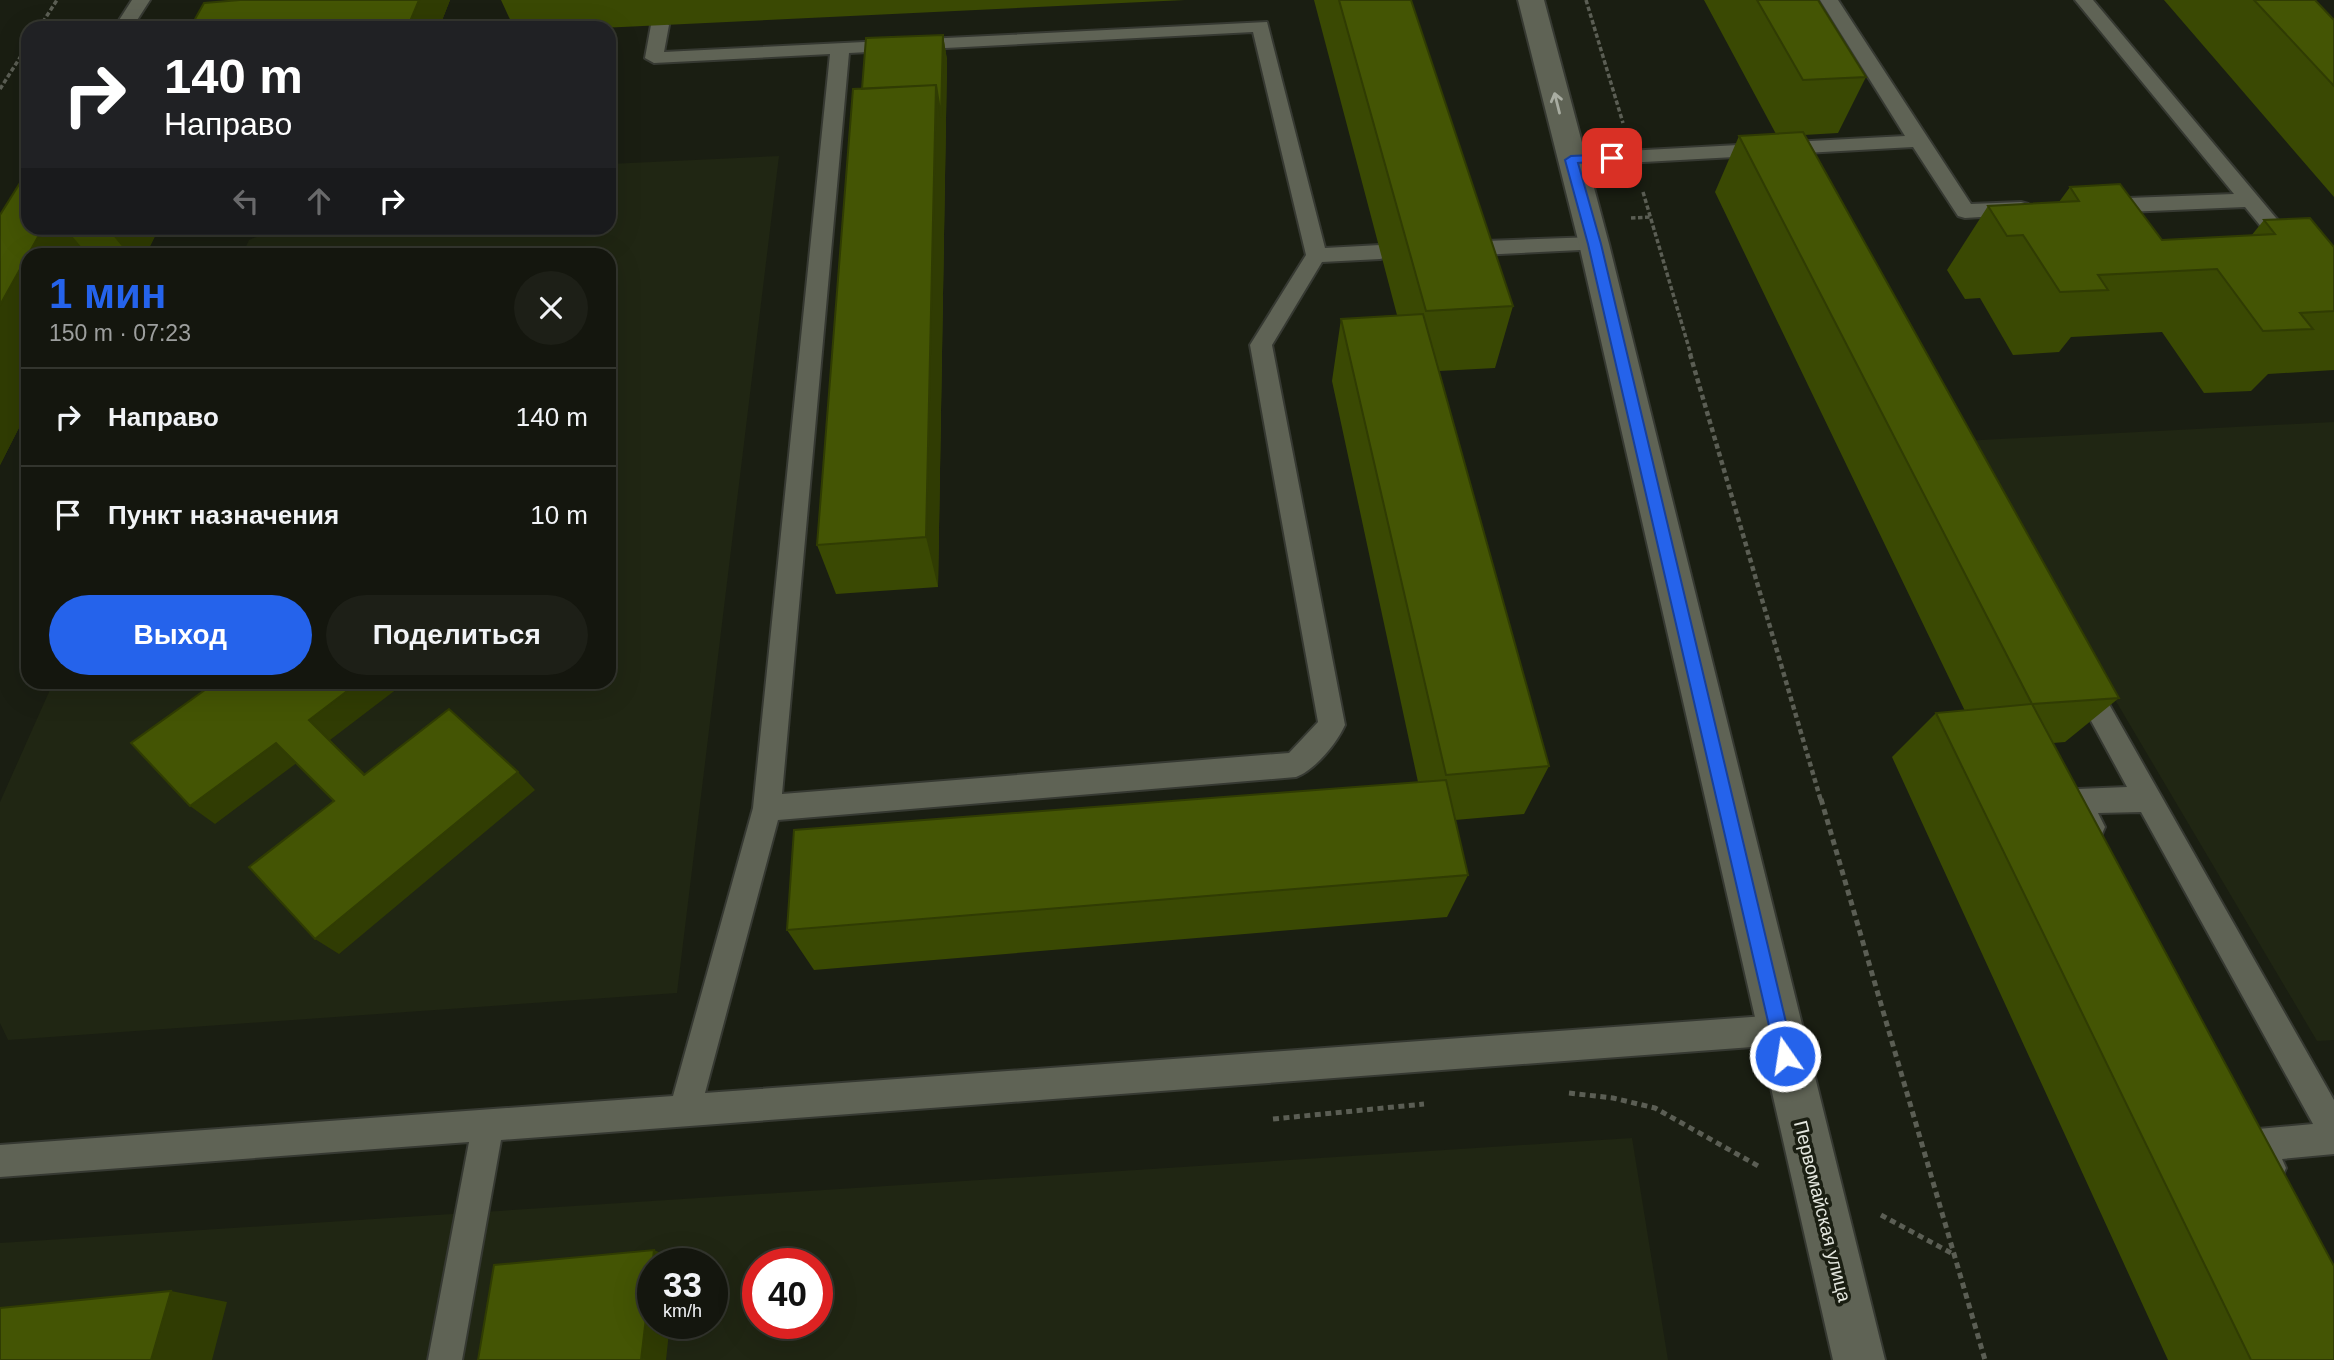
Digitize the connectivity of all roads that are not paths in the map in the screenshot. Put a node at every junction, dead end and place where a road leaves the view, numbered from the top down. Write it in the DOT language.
graph roads {
  1 [pos="141,0"];
  2 [pos="1531,0"];
  3 [pos="1829,0"];
  4 [pos="2084,0"];
  5 [pos="128,21"];
  6 [pos="660,25"];
  7 [pos="840,48"];
  8 [pos="1917,141"];
  9 [pos="1784,148"];
  10 [pos="1571,160"];
  11 [pos="1797,172"];
  12 [pos="2250,200"];
  13 [pos="2087,206"];
  14 [pos="2046,208"];
  15 [pos="1594,244"];
  16 [pos="1458,249"];
  17 [pos="1380,252"];
  18 [pos="1316,255"];
  19 [pos="2334,301"];
  20 [pos="2074,666"];
  21 [pos="2148,799"];
  22 [pos="766,808"];
  23 [pos="2104,850"];
  24 [pos="1779,1030"];
  25 [pos="685,1110"];
  26 [pos="488,1125"];
  27 [pos="2334,1131"];
  28 [pos="2334,1138"];
  29 [pos="0,1161"];
  30 [pos="2283,1194"];
  31 [pos="445,1360"];
  32 [pos="1859,1360"];
  1 -- 5 [label="lane"];
  10 -- 2 [label="street, Первомайская улица, one-way"];
  3 -- 8 [label="lane"];
  4 -- 12 [label="lane"];
  6 -- 7 [label="lane"];
  7 -- 18 [label="lane"];
  7 -- 22 [label="lane"];
  8 -- 9 [label="lane"];
  8 -- 14 [label="lane"];
  9 -- 10 [label="lane"];
  9 -- 11 [label="lane"];
  10 -- 15 [label="street, Первомайская улица"];
  12 -- 13 [label="lane"];
  12 -- 19 [label="lane"];
  15 -- 16 [label="lane"];
  15 -- 24 [label="street, Первомайская улица"];
  17 -- 18 [label="lane"];
  18 -- 22 [label="lane"];
  20 -- 21 [label="lane"];
  21 -- 23 [label="lane"];
  21 -- 27 [label="lane"];
  22 -- 25 [label="lane"];
  24 -- 25 [label="lane"];
  24 -- 32 [label="street, Первомайская улица"];
  25 -- 26 [label="lane"];
  26 -- 29 [label="lane"];
  26 -- 31 [label="lane"];
  28 -- 30 [label="lane"];
}
